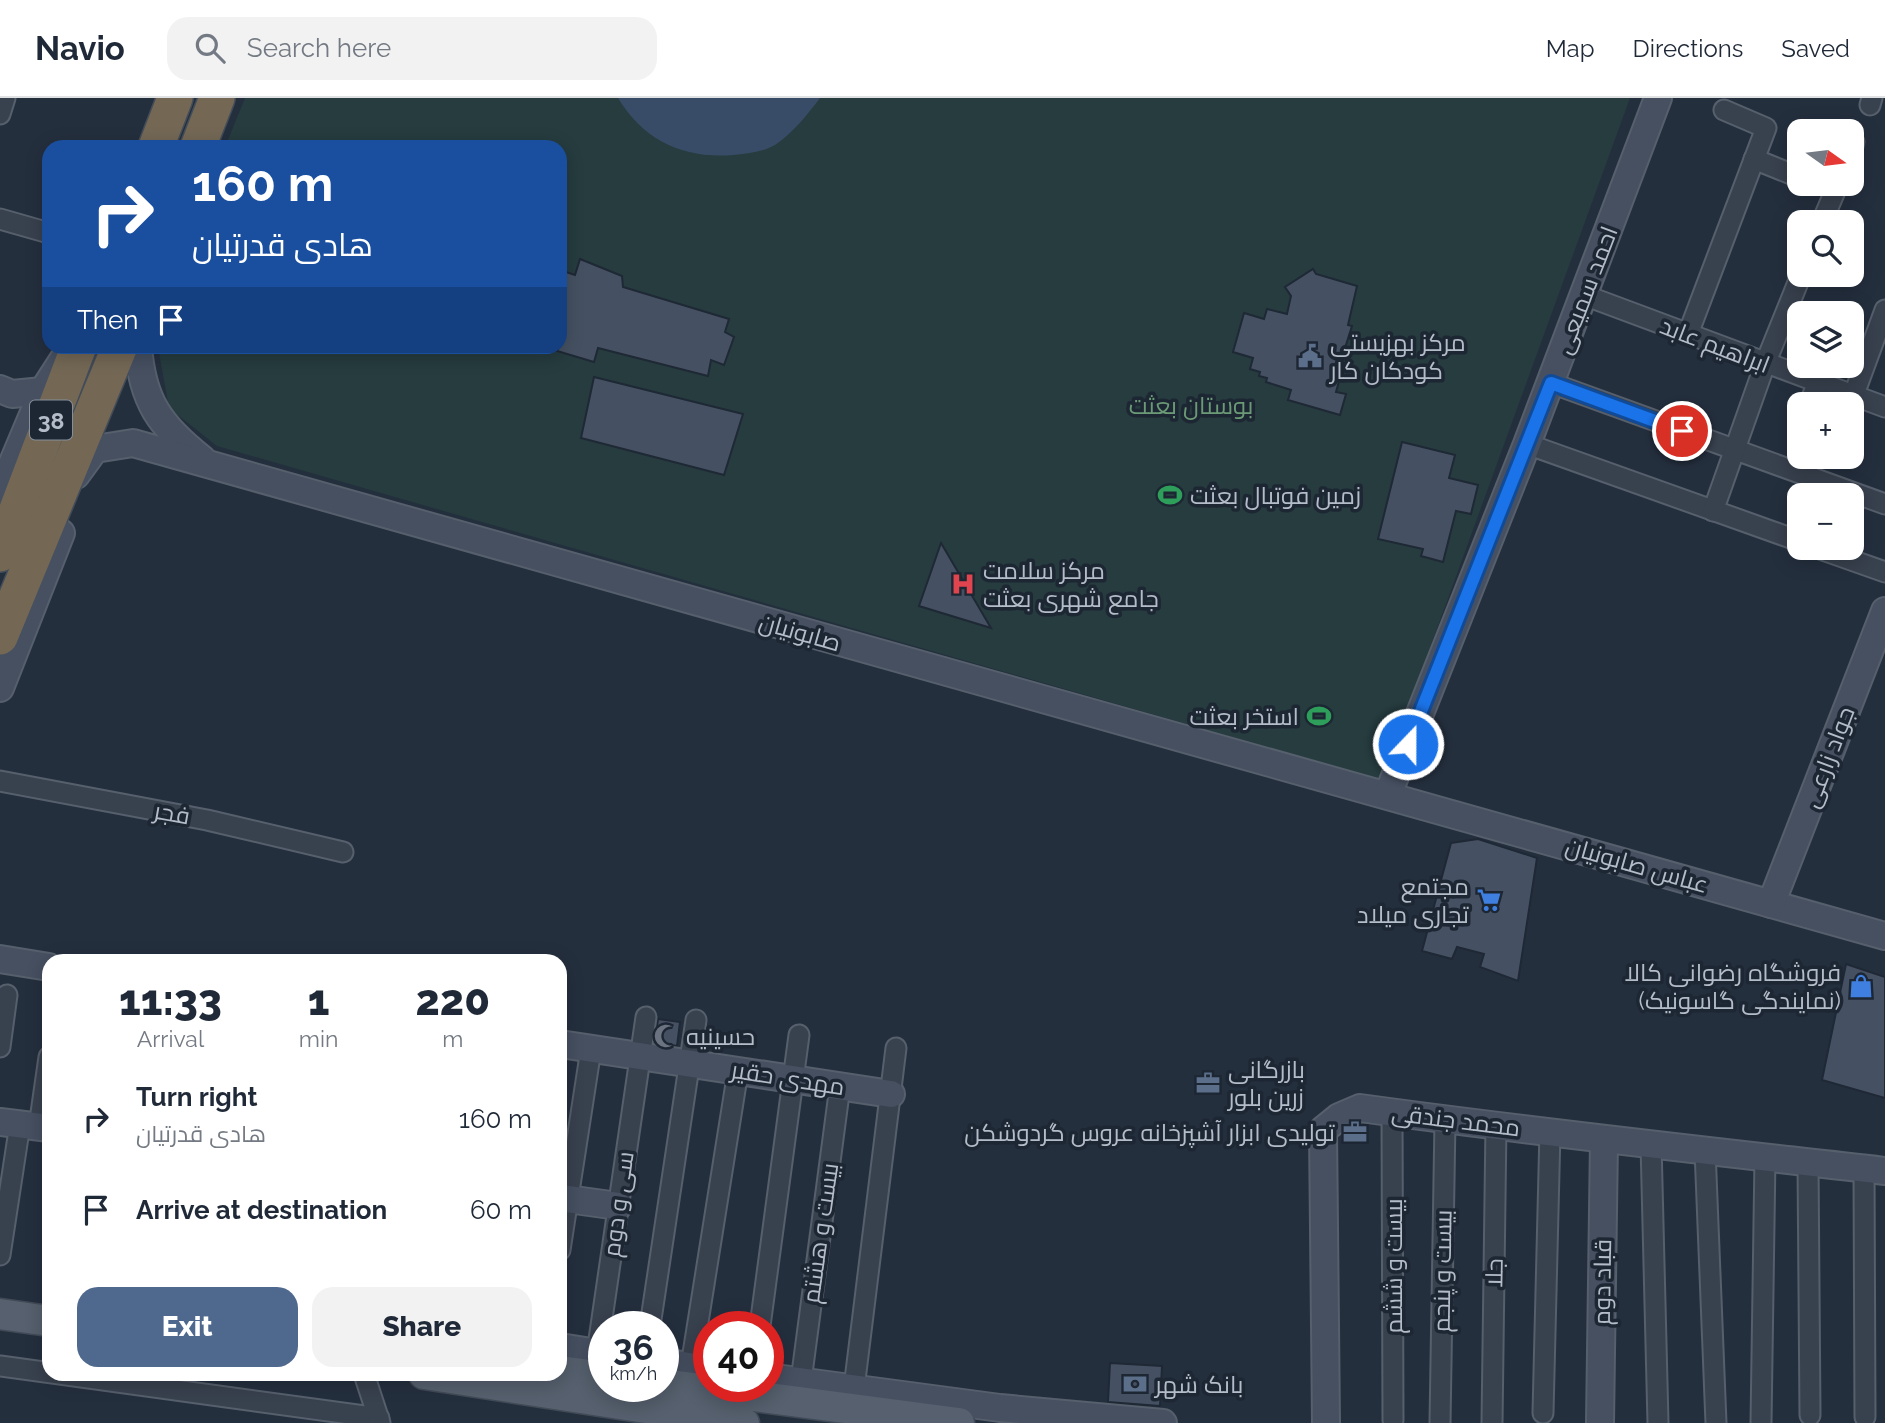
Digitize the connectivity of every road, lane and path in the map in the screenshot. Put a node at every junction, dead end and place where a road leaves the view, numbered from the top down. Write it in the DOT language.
graph roads {
  1 [pos="5,98"];
  2 [pos="174,98"];
  3 [pos="217,98"];
  4 [pos="1658,98"];
  5 [pos="1724,110"];
  6 [pos="0,114"];
  7 [pos="159,140"];
  8 [pos="201,140"];
  9 [pos="1754,159"];
  10 [pos="1787,172"];
  11 [pos="0,219"];
  12 [pos="42,231"];
  13 [pos="1796,287"];
  14 [pos="1584,295"];
  15 [pos="1885,310"];
  16 [pos="1688,334"];
  17 [pos="66,354"];
  18 [pos="76,354"];
  19 [pos="139,354"];
  20 [pos="115,360"];
  21 [pos="1765,364"];
  22 [pos="1551,383"];
  23 [pos="1817,383"];
  24 [pos="0,389"];
  25 [pos="43,391"];
  26 [pos="1814,392"];
  27 [pos="1840,392"];
  28 [pos="1855,392"];
  29 [pos="1864,400"];
  30 [pos="1885,407"];
  31 [pos="0,439"];
  32 [pos="1527,444"];
  33 [pos="95,449"];
  34 [pos="1734,451"];
  35 [pos="212,467"];
  36 [pos="3,487"];
  37 [pos="1885,504"];
  38 [pos="55,505"];
  39 [pos="1713,511"];
  40 [pos="1787,537"];
  41 [pos="0,554"];
  42 [pos="1851,560"];
  43 [pos="1885,572"];
  44 [pos="1885,611"];
  45 [pos="0,637"];
  46 [pos="0,688"];
  47 [pos="0,781"];
  48 [pos="1388,794"];
  49 [pos="343,852"];
  50 [pos="1771,904"];
  51 [pos="1885,936"];
  52 [pos="0,959"];
  53 [pos="42,966"];
  54 [pos="7,995"];
  55 [pos="646,1017"];
  56 [pos="696,1020"];
  57 [pos="799,1035"];
  58 [pos="567,1045"];
  59 [pos="0,1047"];
  60 [pos="896,1048"];
  61 [pos="591,1049"];
  62 [pos="640,1056"];
  63 [pos="690,1063"];
  64 [pos="738,1071"];
  65 [pos="42,1079"];
  66 [pos="792,1079"];
  67 [pos="840,1086"];
  68 [pos="891,1094"];
  69 [pos="1392,1113"];
  70 [pos="1445,1120"];
  71 [pos="1496,1124"];
  72 [pos="27,1125"];
  73 [pos="1550,1131"];
  74 [pos="1604,1140"];
  75 [pos="1651,1144"];
  76 [pos="1705,1150"];
  77 [pos="1765,1157"];
  78 [pos="1808,1162"];
  79 [pos="1875,1170"];
  80 [pos="567,1181"];
  81 [pos="567,1198"];
  82 [pos="618,1206"];
  83 [pos="0,1255"];
  84 [pos="0,1295"];
  85 [pos="42,1300"];
  86 [pos="606,1311"];
  87 [pos="652,1311"];
  88 [pos="707,1311"];
  89 [pos="762,1311"];
  90 [pos="0,1314"];
  91 [pos="42,1320"];
  92 [pos="567,1349"];
  93 [pos="588,1357"];
  94 [pos="588,1364"];
  95 [pos="0,1366"];
  96 [pos="567,1369"];
  97 [pos="42,1372"];
  98 [pos="784,1379"];
  99 [pos="106,1381"];
  100 [pos="366,1381"];
  101 [pos="469,1381"];
  102 [pos="558,1381"];
  103 [pos="801,1381"];
  104 [pos="679,1386"];
  105 [pos="854,1388"];
  106 [pos="1543,1413"];
  107 [pos="1810,1415"];
  108 [pos="1865,1417"];
  109 [pos="713,1419"];
  110 [pos="380,1420"];
  111 [pos="1393,1420"];
  112 [pos="1125,1421"];
  113 [pos="744,1423"];
  114 [pos="959,1423"];
  115 [pos="1163,1423"];
  116 [pos="1326,1423"];
  117 [pos="1440,1423"];
  118 [pos="1492,1423"];
  119 [pos="1600,1423"];
  120 [pos="1658,1423"];
  121 [pos="1716,1423"];
  122 [pos="1761,1423"];
  1 -- 6 [label="street"];
  2 -- 7 [label="highway"];
  3 -- 8 [label="highway"];
  4 -- 14 [label="street, احمد سمیعی"];
  5 -- 9 [label="street"];
  9 -- 10 [label="street"];
  9 -- 16 [label="street"];
  11 -- 12 [label="street"];
  13 -- 21 [label="street"];
  14 -- 16 [label="street, ابراهیم عابد"];
  14 -- 22 [label="street, احمد سمیعی"];
  15 -- 28 [label="street"];
  16 -- 21 [label="street, ابراهیم عابد"];
  17 -- 25 [label="street"];
  18 -- 41 [label="highway, 38"];
  19 -- 35 [label="street"];
  20 -- 33 [label="street"];
  20 -- 38 [label="highway, 38"];
  21 -- 23 [label="street, ابراهیم عابد"];
  21 -- 34 [label="street"];
  22 -- 32 [label="street, احمد سمیعی"];
  22 -- 34 [label="street"];
  23 -- 26 [label="street"];
  23 -- 27 [label="street, ابراهیم عابد"];
  24 -- 25 [label="street"];
  25 -- 36 [label="street"];
  29 -- 30 [label="street, ابراهیم عابد"];
  31 -- 36 [label="street"];
  32 -- 39 [label="street"];
  32 -- 48 [label="street, احمد سمیعی"];
  33 -- 35 [label="street"];
  33 -- 38 [label="street"];
  33 -- 46 [label="street"];
  34 -- 37 [label="street"];
  34 -- 39 [label="street"];
  35 -- 48 [label="street, صابونیان"];
  38 -- 45 [label="highway, 38"];
  39 -- 40 [label="street"];
  42 -- 43 [label="street"];
  44 -- 50 [label="street, جواد زارعی"];
  47 -- 49 [label="street, فجر"];
  48 -- 50 [label="street, عباس صابونیان"];
  50 -- 51 [label="street, عباس صابونیان"];
  52 -- 53 [label="street"];
  54 -- 59 [label="street"];
  55 -- 62 [label="street, سی و دوم"];
  56 -- 63 [label="street"];
  57 -- 66 [label="street"];
  58 -- 61 [label="street, مهدی حقیر"];
  60 -- 68 [label="street"];
  61 -- 62 [label="street, مهدی حقیر"];
  61 -- 80 [label="street"];
  62 -- 63 [label="street, مهدی حقیر"];
  62 -- 82 [label="street, سی و دوم"];
  63 -- 64 [label="street, مهدی حقیر"];
  63 -- 87 [label="street"];
  64 -- 66 [label="street, مهدی حقیر"];
  64 -- 88 [label="street"];
  65 -- 72 [label="street"];
  66 -- 67 [label="street, مهدی حقیر"];
  66 -- 89 [label="street"];
  67 -- 68 [label="street, مهدی حقیر"];
  67 -- 103 [label="street, بیست و هشتم"];
  68 -- 105 [label="street"];
  69 -- 70 [label="street, محمد جندقی"];
  69 -- 111 [label="street, بیست و ششم"];
  69 -- 116 [label="street, محمد جندقی"];
  70 -- 71 [label="street, محمد جندقی"];
  70 -- 117 [label="street, بیست و پنجم"];
  71 -- 73 [label="street, محمد جندقی"];
  71 -- 118 [label="street, جلا"];
  72 -- 83 [label="street"];
  73 -- 74 [label="street, محمد جندقی"];
  73 -- 106 [label="street"];
  74 -- 75 [label="street, محمد جندقی"];
  74 -- 119 [label="street, قباد دوم"];
  75 -- 76 [label="street, محمد جندقی"];
  75 -- 120 [label="street"];
  76 -- 77 [label="street, محمد جندقی"];
  76 -- 121 [label="street"];
  77 -- 78 [label="street, محمد جندقی"];
  77 -- 122 [label="street"];
  78 -- 79 [label="street, محمد جندقی"];
  78 -- 107 [label="street"];
  79 -- 108 [label="street"];
  81 -- 82 [label="street"];
  82 -- 86 [label="street, سی و دوم"];
  84 -- 85 [label="main road"];
  90 -- 91 [label="main road"];
  92 -- 93 [label="street"];
  94 -- 96 [label="main road"];
  95 -- 97 [label="street"];
  98 -- 103 [label="street"];
  99 -- 110 [label="street"];
  100 -- 110 [label="street"];
  101 -- 109 [label="main road"];
  102 -- 109 [label="main road"];
  103 -- 105 [label="street"];
  104 -- 114 [label="main road"];
  105 -- 112 [label="street"];
  109 -- 113 [label="main road"];
  112 -- 115 [label="street"];
}
